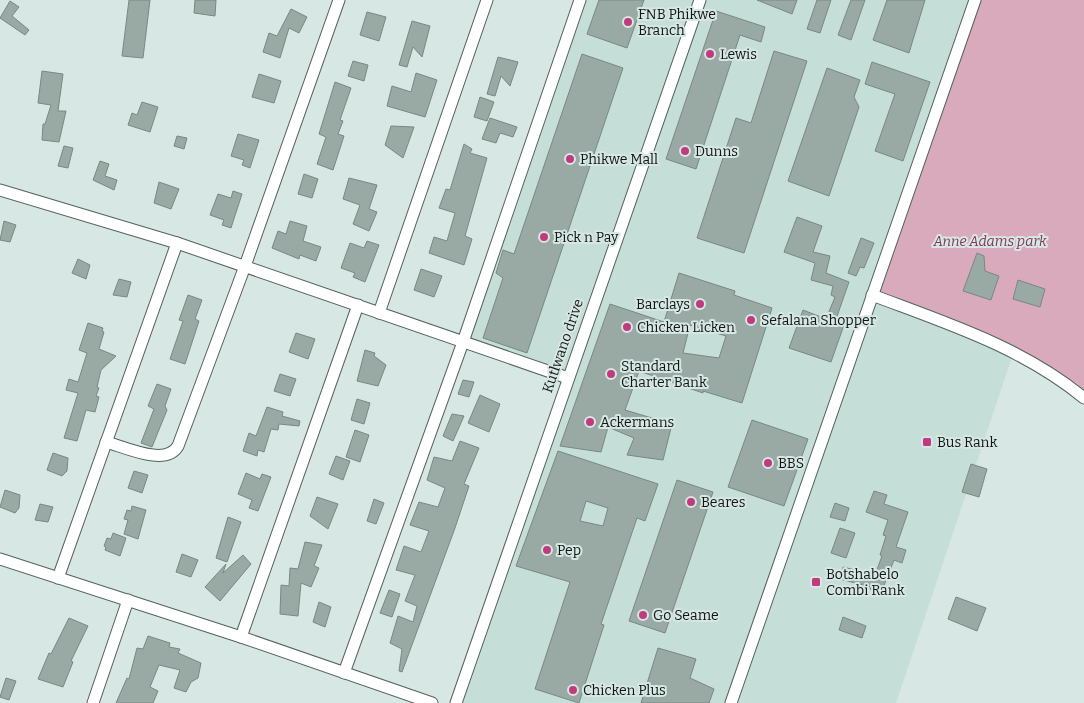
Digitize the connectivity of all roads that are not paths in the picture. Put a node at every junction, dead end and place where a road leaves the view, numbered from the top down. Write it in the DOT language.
graph roads {
  1 [pos="339,0"];
  2 [pos="487,0"];
  3 [pos="580,0"];
  4 [pos="700,0"];
  5 [pos="975,0"];
  6 [pos="0,190"];
  7 [pos="177,243"];
  8 [pos="245,266"];
  9 [pos="872,295"];
  10 [pos="358,305"];
  11 [pos="379,313"];
  12 [pos="463,342"];
  13 [pos="568,378"];
  14 [pos="1084,398"];
  15 [pos="106,442"];
  16 [pos="0,559"];
  17 [pos="58,578"];
  18 [pos="128,600"];
  19 [pos="241,637"];
  20 [pos="344,673"];
  21 [pos="93,703"];
  22 [pos="432,703"];
  23 [pos="456,703"];
  24 [pos="731,703"];
  1 -- 8 [label="street"];
  2 -- 11 [label="street"];
  3 -- 12 [label="street"];
  4 -- 13 [label="street, Kutlwano drive"];
  5 -- 9 [label="street"];
  6 -- 7 [label="street"];
  7 -- 8 [label="street"];
  7 -- 15 [label="street"];
  8 -- 10 [label="street"];
  8 -- 15 [label="street"];
  9 -- 14 [label="street"];
  9 -- 24 [label="street"];
  10 -- 11 [label="street"];
  10 -- 19 [label="street"];
  11 -- 12 [label="street"];
  12 -- 13 [label="street"];
  12 -- 20 [label="street"];
  13 -- 23 [label="street, Kutlwano drive"];
  15 -- 17 [label="street"];
  16 -- 17 [label="street"];
  17 -- 18 [label="street"];
  18 -- 19 [label="street"];
  18 -- 21 [label="street"];
  19 -- 20 [label="street"];
  20 -- 22 [label="street"];
}
